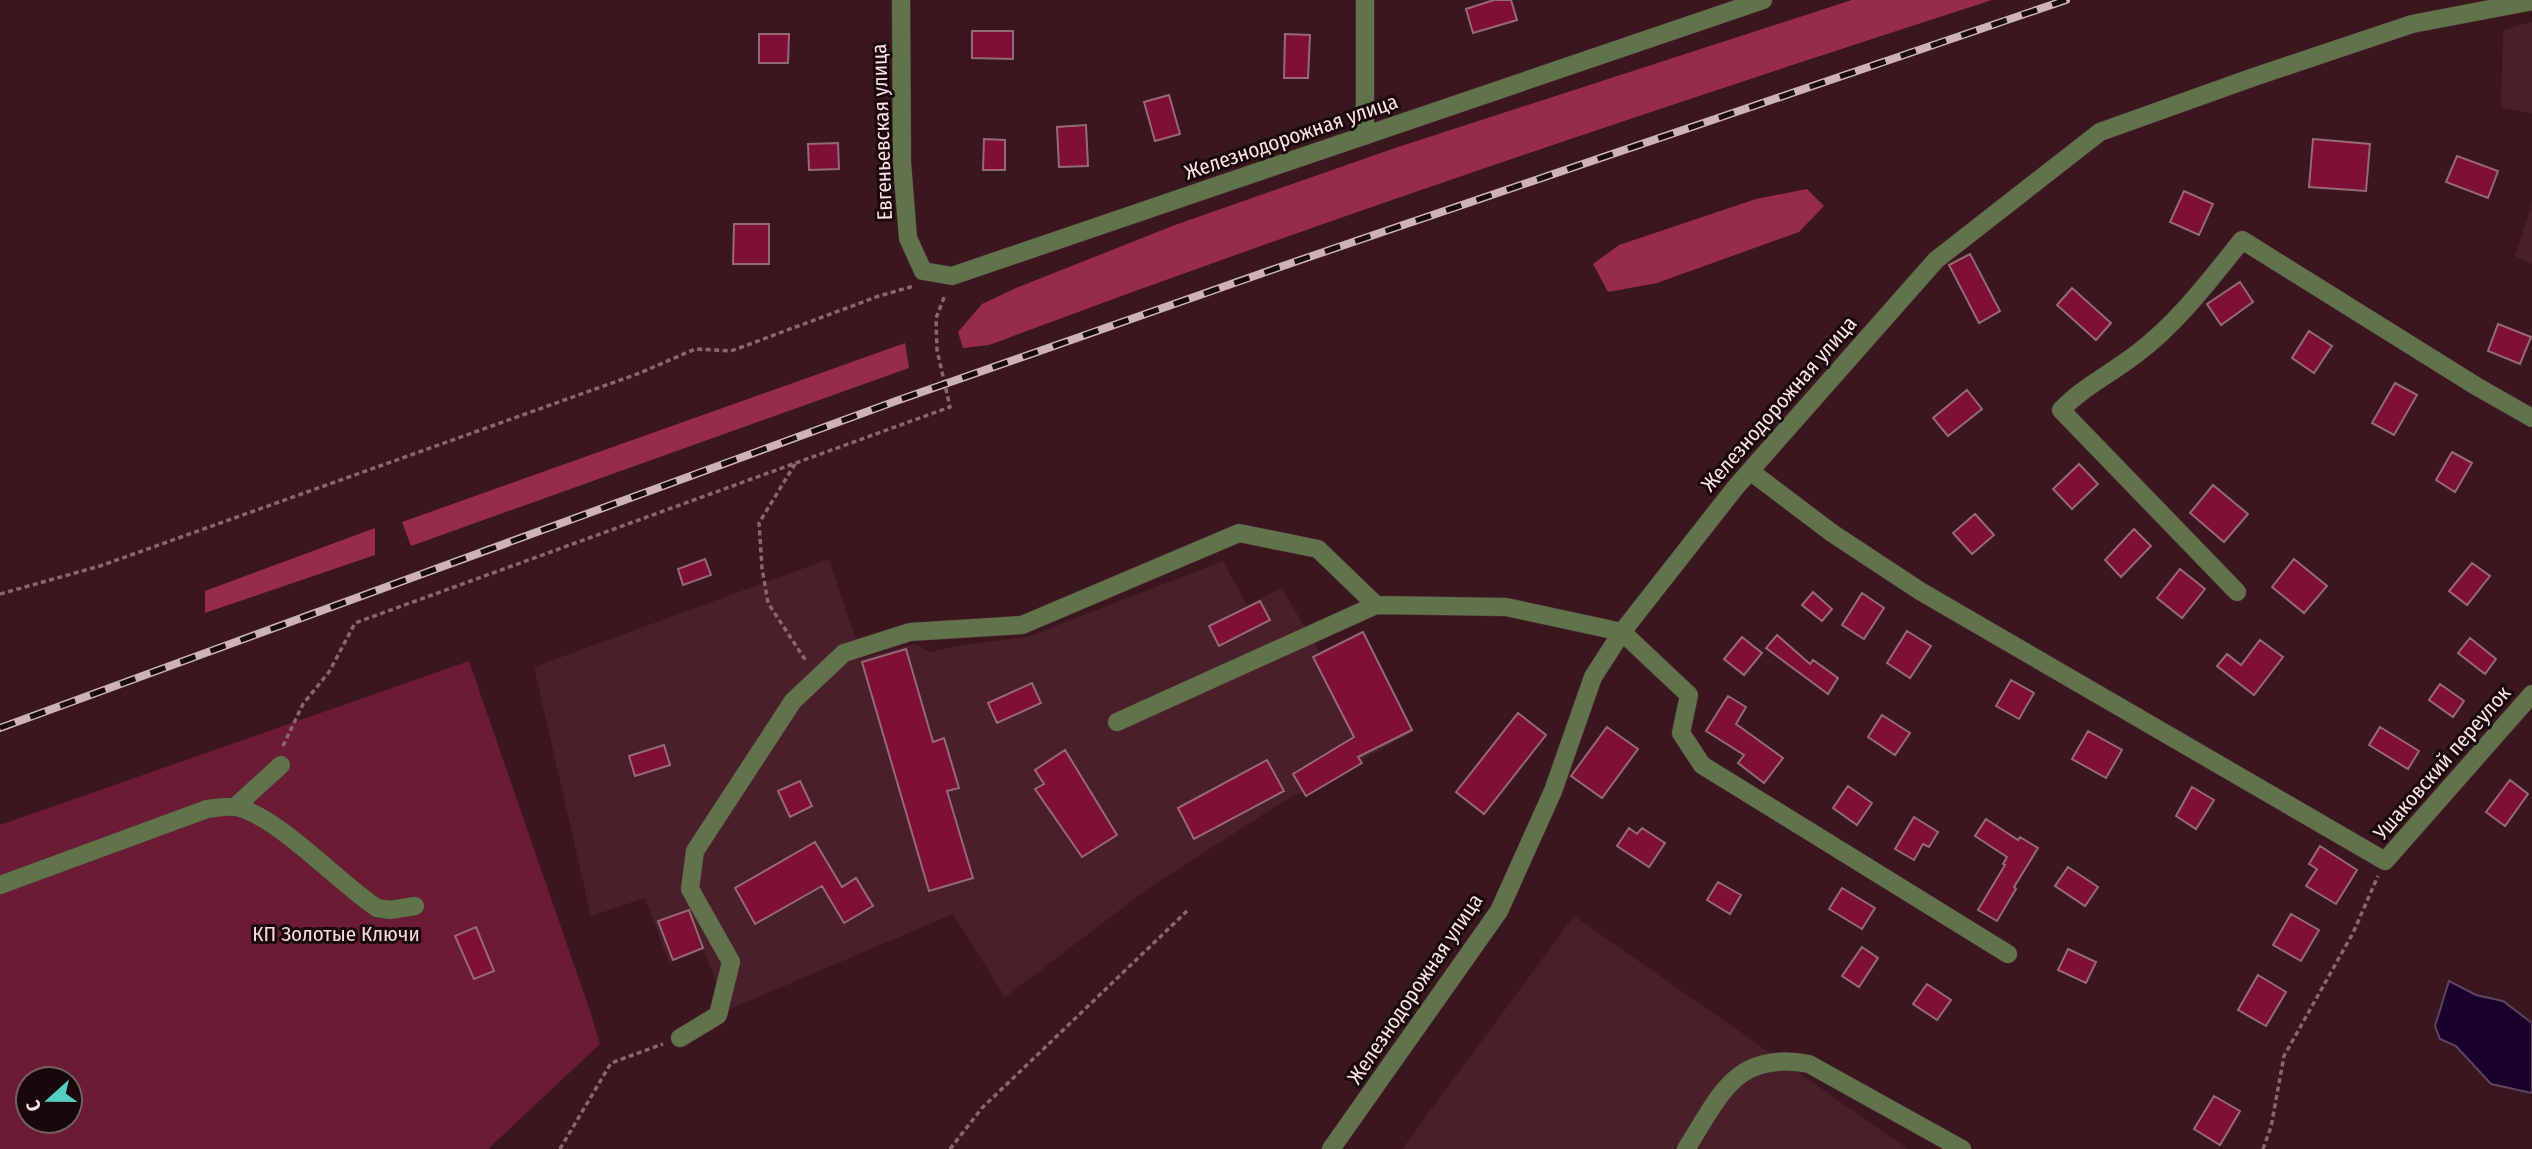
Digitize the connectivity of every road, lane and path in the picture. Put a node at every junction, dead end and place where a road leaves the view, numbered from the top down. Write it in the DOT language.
graph roads {
  1 [pos="901,0"];
  2 [pos="1365,0"];
  3 [pos="1763,0"];
  4 [pos="2532,1"];
  5 [pos="1365,136"];
  6 [pos="952,276"];
  7 [pos="915,286"];
  8 [pos="2532,418"];
  9 [pos="795,464"];
  10 [pos="1750,471"];
  11 [pos="2237,592"];
  12 [pos="0,594"];
  13 [pos="1376,605"];
  14 [pos="1622,632"];
  15 [pos="817,678"];
  16 [pos="2532,694"];
  17 [pos="1117,722"];
  18 [pos="276,770"];
  19 [pos="236,806"];
  20 [pos="2385,861"];
  21 [pos="0,885"];
  22 [pos="415,906"];
  23 [pos="1188,911"];
  24 [pos="2008,954"];
  25 [pos="680,1038"];
  26 [pos="560,1149"];
  27 [pos="950,1149"];
  28 [pos="1331,1149"];
  29 [pos="1686,1149"];
  30 [pos="1962,1149"];
  31 [pos="2263,1149"];
  1 -- 6 [label="street, Евгеньевская улица"];
  2 -- 5 [label="street"];
  3 -- 5 [label="street, Железнодорожная улица"];
  4 -- 10 [label="street, Железнодорожная улица"];
  5 -- 6 [label="street, Железнодорожная улица"];
  6 -- 9 [label="path"];
  7 -- 12 [label="path"];
  8 -- 11 [label="street"];
  9 -- 15 [label="path"];
  9 -- 18 [label="path"];
  10 -- 14 [label="street, Железнодорожная улица"];
  10 -- 20 [label="street"];
  13 -- 14 [label="street"];
  13 -- 15 [label="street"];
  13 -- 17 [label="street"];
  14 -- 24 [label="street"];
  14 -- 28 [label="street, Железнодорожная улица"];
  15 -- 25 [label="street"];
  16 -- 20 [label="street, Ушаковский переулок"];
  18 -- 19 [label="street"];
  19 -- 21 [label="street"];
  19 -- 22 [label="street"];
  20 -- 31 [label="path"];
  23 -- 27 [label="path"];
  25 -- 26 [label="path"];
  29 -- 30 [label="street"];
}
